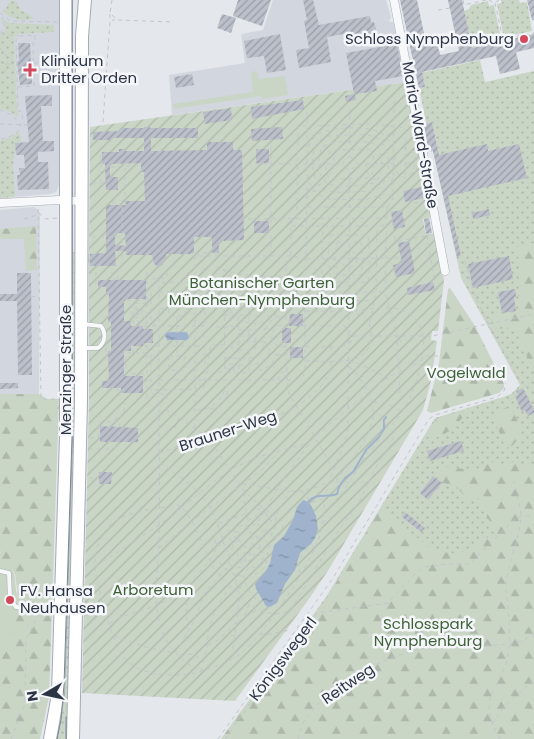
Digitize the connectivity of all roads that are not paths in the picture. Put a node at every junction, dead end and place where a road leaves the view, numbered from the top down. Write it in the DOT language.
graph roads {
  1 [pos="66,0"];
  2 [pos="85,0"];
  3 [pos="394,0"];
  4 [pos="65,200"];
  5 [pos="81,201"];
  6 [pos="0,203"];
  7 [pos="445,271"];
  8 [pos="81,324"];
  9 [pos="81,348"];
  10 [pos="0,571"];
  11 [pos="61,608"];
  12 [pos="50,739"];
  13 [pos="73,739"];
  1 -- 4 [label="main road, Menzinger Straße"];
  2 -- 5 [label="main road, Menzinger Straße"];
  3 -- 7 [label="street, Maria-Ward-Straße"];
  4 -- 5 [label="street"];
  4 -- 6 [label="street"];
  4 -- 11 [label="main road, Menzinger Straße"];
  5 -- 8 [label="main road, Menzinger Straße"];
  8 -- 9 [label="main road, Menzinger Straße"];
  8 -- 9 [label="lane"];
  9 -- 13 [label="main road, Menzinger Straße"];
  10 -- 11 [label="lane"];
  11 -- 12 [label="main road, Menzinger Straße"];
}
